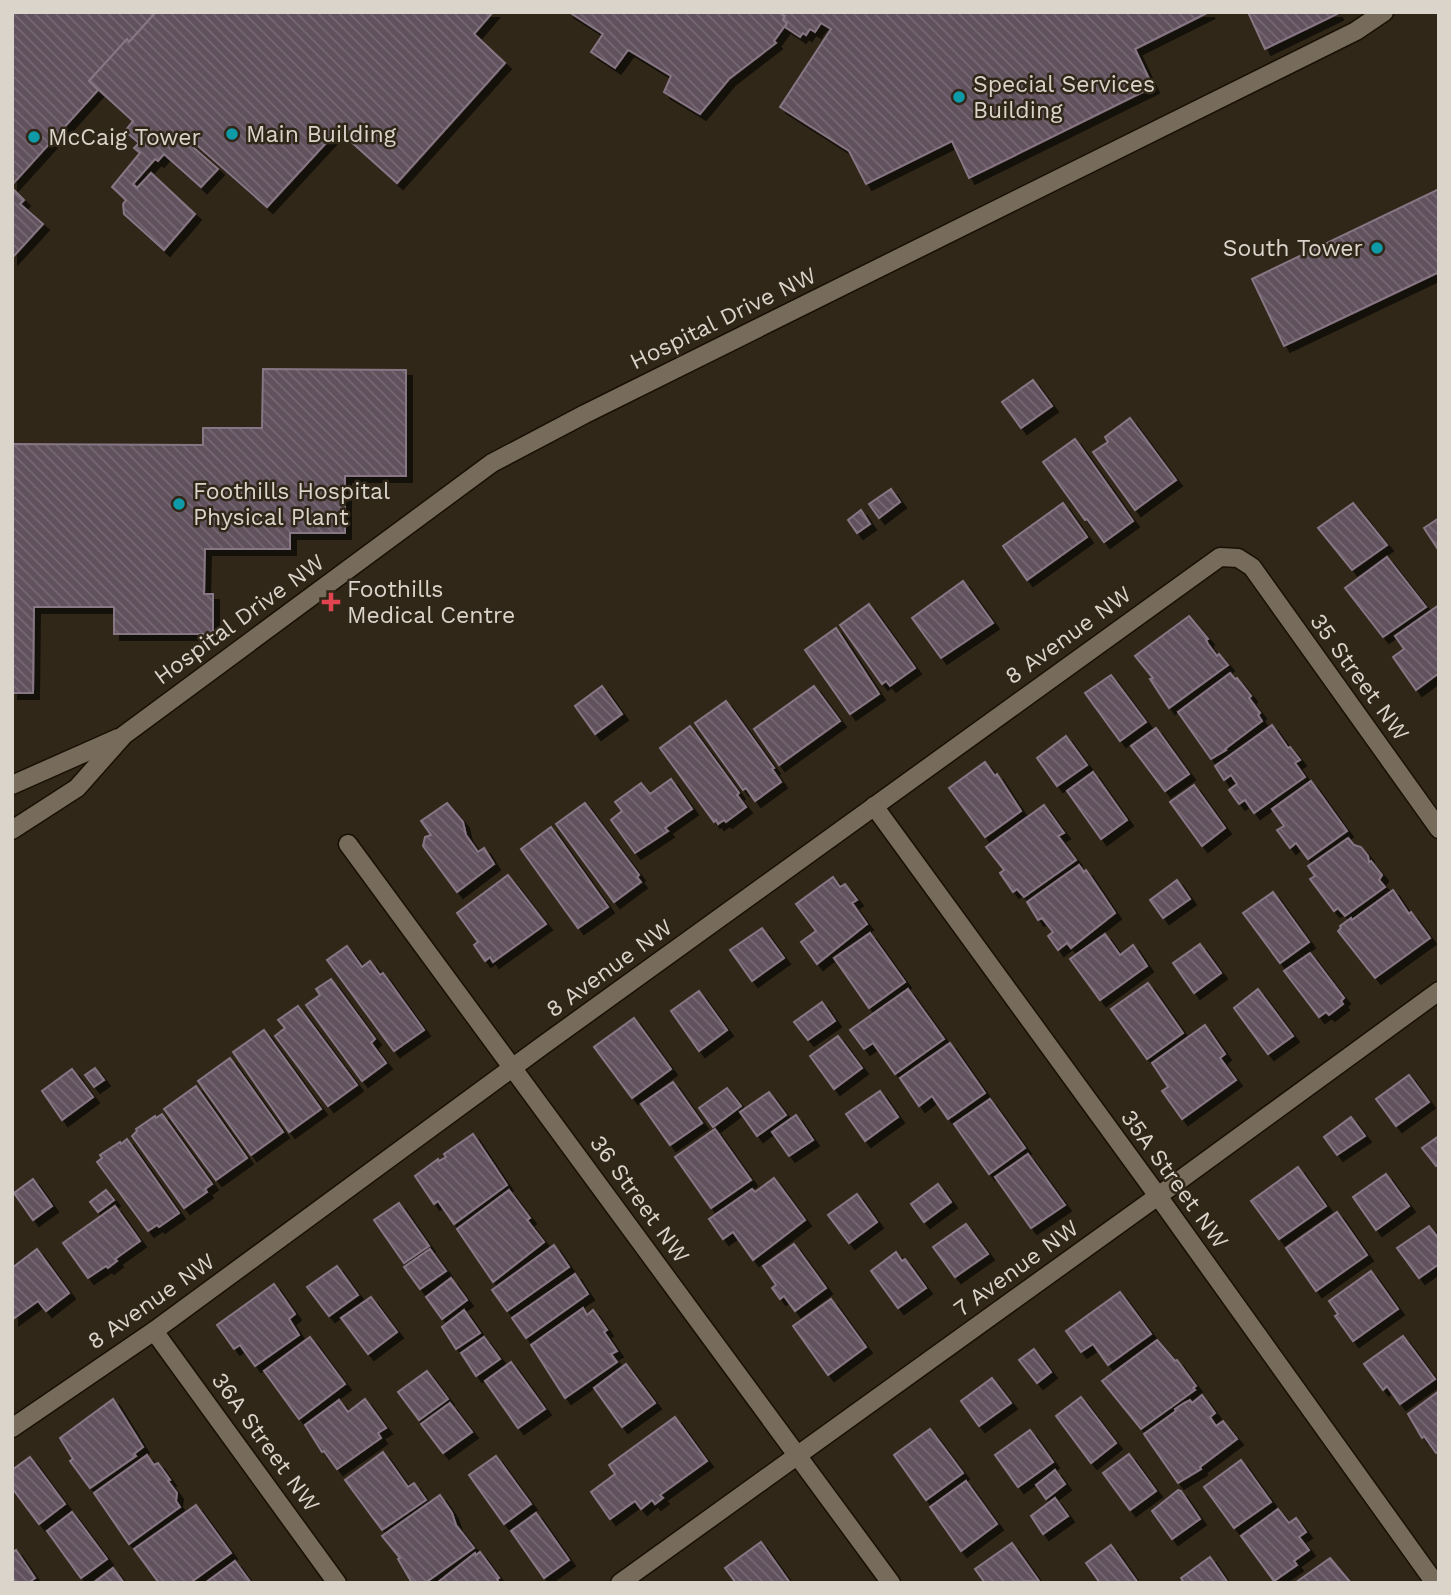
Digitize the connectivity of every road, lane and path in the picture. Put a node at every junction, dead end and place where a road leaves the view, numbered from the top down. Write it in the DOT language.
graph roads {
  1 [pos="1384,12"];
  2 [pos="1237,558"];
  3 [pos="124,735"];
  4 [pos="12,785"];
  5 [pos="874,806"];
  6 [pos="1439,829"];
  7 [pos="12,830"];
  8 [pos="348,844"];
  9 [pos="1439,990"];
  10 [pos="512,1069"];
  11 [pos="1158,1196"];
  12 [pos="154,1331"];
  13 [pos="12,1428"];
  14 [pos="797,1455"];
  15 [pos="337,1583"];
  16 [pos="620,1583"];
  17 [pos="891,1583"];
  18 [pos="1435,1583"];
  1 -- 3 [label="street, Hospital Drive NW"];
  2 -- 5 [label="street, 8 Avenue NW"];
  2 -- 6 [label="street, 35 Street NW"];
  3 -- 4 [label="street, Hospital Drive NW"];
  3 -- 7 [label="street, Hospital Drive NW"];
  5 -- 10 [label="street, 8 Avenue NW"];
  5 -- 11 [label="street, 35A Street NW"];
  8 -- 10 [label="street, 36 Street NW"];
  9 -- 11 [label="street, 7 Avenue NW"];
  10 -- 12 [label="street, 8 Avenue NW"];
  10 -- 14 [label="street, 36 Street NW"];
  11 -- 14 [label="street, 7 Avenue NW"];
  11 -- 18 [label="street, 35A Street NW"];
  12 -- 13 [label="street, 8 Avenue NW"];
  12 -- 15 [label="street, 36A Street NW"];
  14 -- 16 [label="street, 7 Avenue NW"];
  14 -- 17 [label="street, 36 Street NW"];
}
